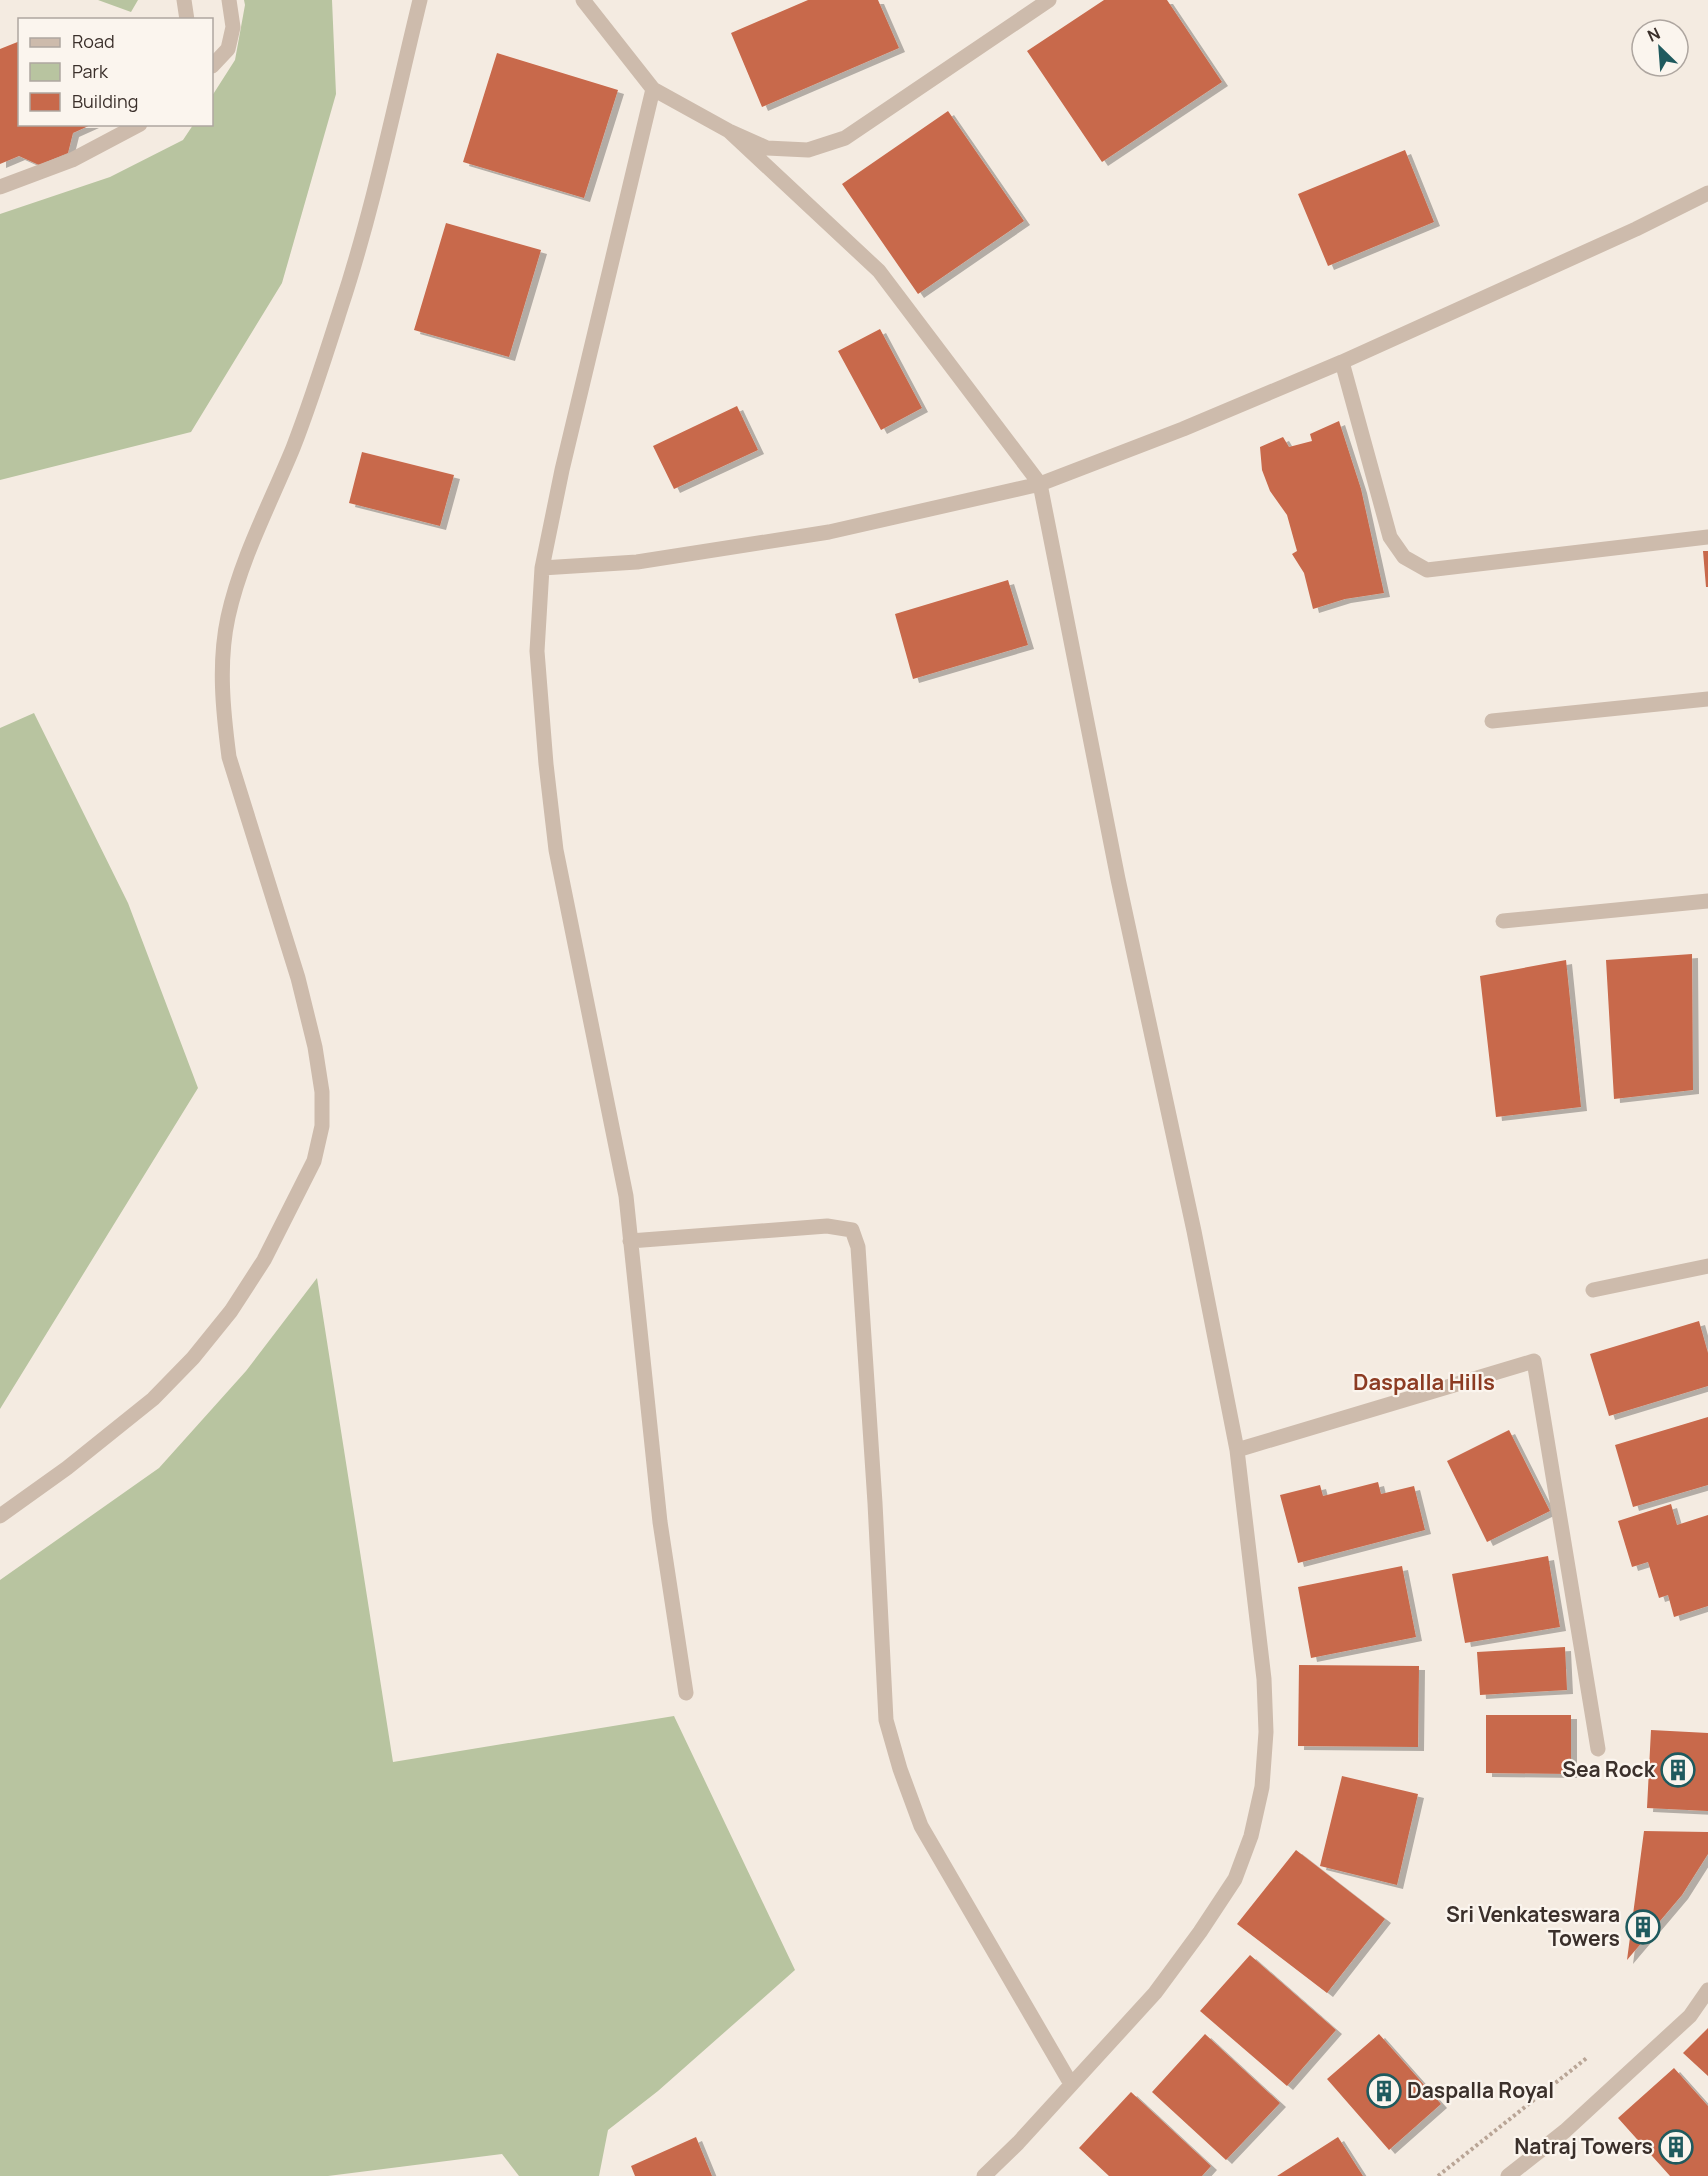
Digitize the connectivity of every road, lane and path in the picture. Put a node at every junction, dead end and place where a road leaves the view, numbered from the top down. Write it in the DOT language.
graph roads {
  1 [pos="184,0"];
  2 [pos="229,0"];
  3 [pos="420,0"];
  4 [pos="583,0"];
  5 [pos="1049,0"];
  6 [pos="186,18"];
  7 [pos="213,65"];
  8 [pos="653,90"];
  9 [pos="136,126"];
  10 [pos="729,131"];
  11 [pos="0,187"];
  12 [pos="1708,193"];
  13 [pos="1342,362"];
  14 [pos="1040,484"];
  15 [pos="1708,537"];
  16 [pos="542,568"];
  17 [pos="1708,699"];
  18 [pos="1492,721"];
  19 [pos="1708,901"];
  20 [pos="1503,921"];
  21 [pos="630,1242"];
  22 [pos="1708,1266"];
  23 [pos="1593,1290"];
  24 [pos="1237,1450"];
  25 [pos="0,1516"];
  26 [pos="686,1694"];
  27 [pos="1598,1749"];
  28 [pos="1708,1990"];
  29 [pos="1588,2057"];
  30 [pos="1071,2085"];
  31 [pos="984,2176"];
  32 [pos="1438,2176"];
  33 [pos="1508,2176"];
  1 -- 6 [label="street"];
  2 -- 7 [label="street"];
  3 -- 25 [label="street"];
  4 -- 8 [label="street"];
  5 -- 10 [label="street"];
  8 -- 10 [label="street"];
  8 -- 16 [label="street"];
  9 -- 11 [label="street"];
  10 -- 14 [label="street"];
  12 -- 13 [label="street"];
  13 -- 14 [label="street"];
  13 -- 15 [label="street"];
  14 -- 16 [label="street"];
  14 -- 24 [label="street"];
  16 -- 21 [label="street"];
  17 -- 18 [label="street"];
  19 -- 20 [label="street"];
  21 -- 26 [label="street"];
  21 -- 30 [label="street"];
  22 -- 23 [label="street"];
  24 -- 27 [label="street"];
  24 -- 30 [label="street"];
  28 -- 33 [label="street"];
  29 -- 32 [label="path"];
  30 -- 31 [label="street"];
}
